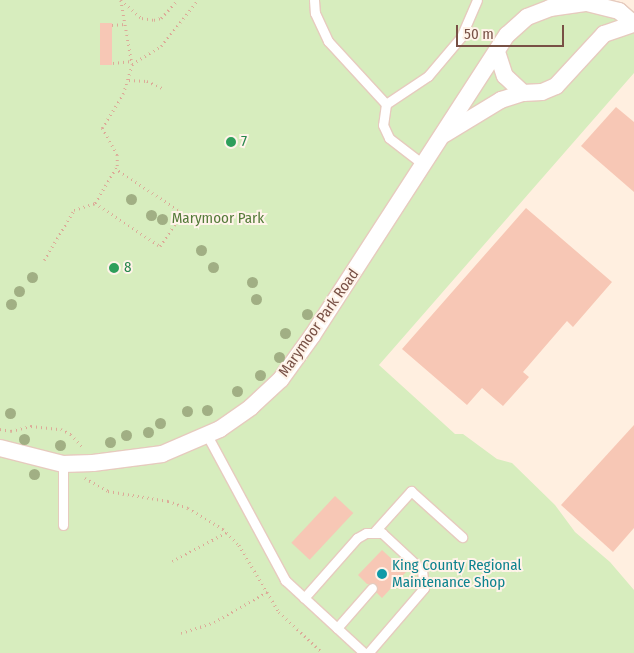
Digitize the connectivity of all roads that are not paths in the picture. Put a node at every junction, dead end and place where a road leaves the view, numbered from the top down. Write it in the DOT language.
graph roads {
  1 [pos="314,0"];
  2 [pos="478,0"];
  3 [pos="548,4"];
  4 [pos="634,24"];
  5 [pos="497,52"];
  6 [pos="523,93"];
  7 [pos="386,104"];
  8 [pos="443,136"];
  9 [pos="424,165"];
  10 [pos="207,434"];
  11 [pos="0,448"];
  12 [pos="63,464"];
  13 [pos="63,524"];
  14 [pos="375,531"];
  15 [pos="462,537"];
  16 [pos="372,588"];
  17 [pos="304,598"];
  18 [pos="337,628"];
  19 [pos="366,653"];
  1 -- 7 [label="lane"];
  2 -- 7 [label="lane"];
  3 -- 4 [label="street, Marymoor Park Road"];
  3 -- 5 [label="street, Marymoor Park Road"];
  4 -- 6 [label="street, Marymoor Park Road"];
  5 -- 6 [label="street"];
  5 -- 8 [label="street, Marymoor Park Road"];
  6 -- 8 [label="street, Marymoor Park Road"];
  7 -- 9 [label="lane"];
  8 -- 9 [label="street, Marymoor Park Road"];
  9 -- 10 [label="street, Marymoor Park Road"];
  10 -- 12 [label="street, Marymoor Park Road"];
  10 -- 17 [label="lane"];
  11 -- 12 [label="street, Marymoor Park Road"];
  12 -- 13 [label="lane"];
  14 -- 15 [label="lane"];
  14 -- 17 [label="lane"];
  14 -- 19 [label="lane"];
  16 -- 18 [label="lane"];
  17 -- 18 [label="lane"];
  18 -- 19 [label="lane"];
}
